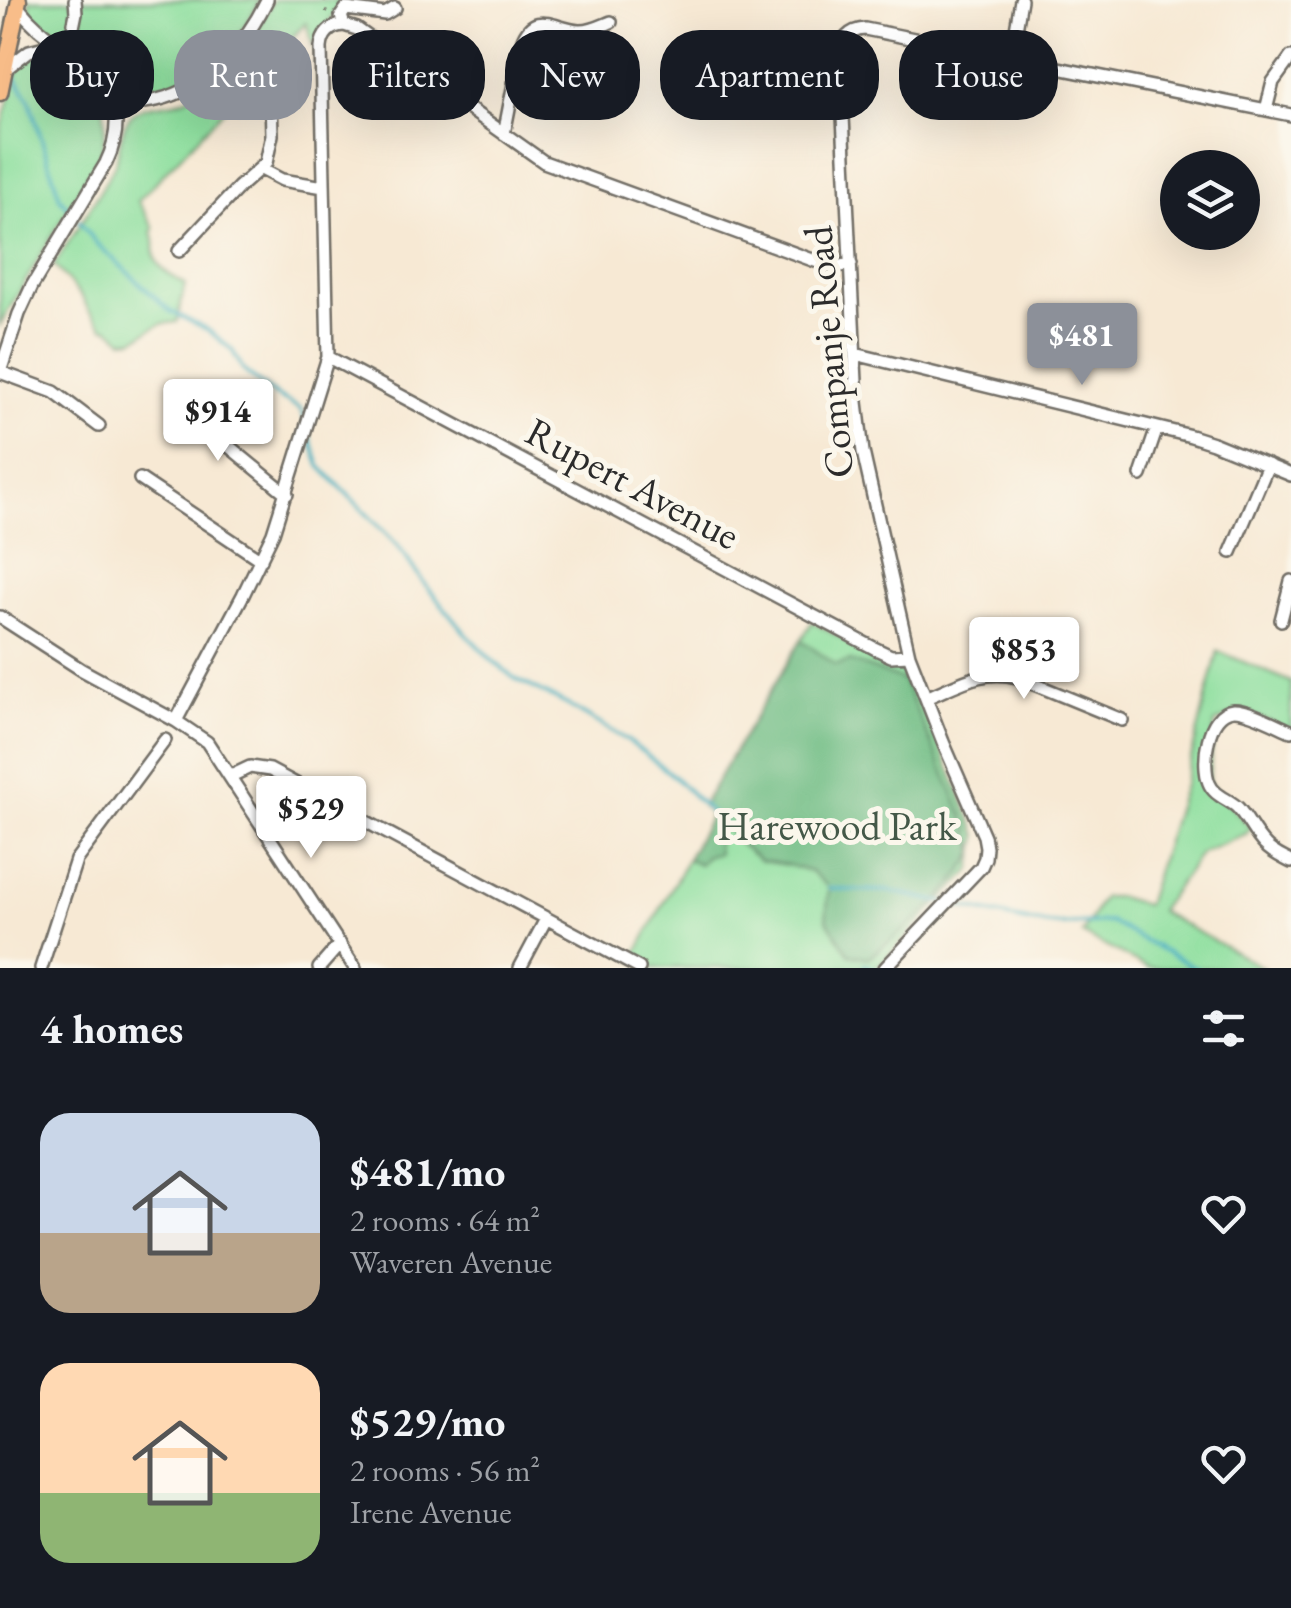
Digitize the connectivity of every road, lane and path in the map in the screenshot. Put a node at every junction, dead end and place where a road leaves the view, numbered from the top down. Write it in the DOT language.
graph roads {
  1 [pos="76,0"];
  2 [pos="267,0"];
  3 [pos="325,0"];
  4 [pos="1020,0"];
  5 [pos="19,4"];
  6 [pos="395,8"];
  7 [pos="612,22"];
  8 [pos="337,27"];
  9 [pos="39,30"];
  10 [pos="70,30"];
  11 [pos="1016,30"];
  12 [pos="899,36"];
  13 [pos="30,50"];
  14 [pos="1291,57"];
  15 [pos="7,68"];
  16 [pos="1058,68"];
  17 [pos="0,93"];
  18 [pos="154,101"];
  19 [pos="1266,110"];
  20 [pos="1291,115"];
  21 [pos="117,120"];
  22 [pos="270,120"];
  23 [pos="504,134"];
  24 [pos="261,169"];
  25 [pos="324,187"];
  26 [pos="179,251"];
  27 [pos="851,264"];
  28 [pos="855,354"];
  29 [pos="328,357"];
  30 [pos="0,372"];
  31 [pos="175,402"];
  32 [pos="98,426"];
  33 [pos="1157,428"];
  34 [pos="1268,466"];
  35 [pos="1141,475"];
  36 [pos="1291,475"];
  37 [pos="140,479"];
  38 [pos="287,494"];
  39 [pos="1230,552"];
  40 [pos="261,560"];
  41 [pos="1291,581"];
  42 [pos="0,617"];
  43 [pos="1281,620"];
  44 [pos="909,655"];
  45 [pos="926,698"];
  46 [pos="1122,720"];
  47 [pos="176,721"];
  48 [pos="1291,732"];
  49 [pos="164,740"];
  50 [pos="231,776"];
  51 [pos="1291,862"];
  52 [pos="546,919"];
  53 [pos="340,944"];
  54 [pos="41,968"];
  55 [pos="319,968"];
  56 [pos="356,968"];
  57 [pos="520,968"];
  58 [pos="638,968"];
  59 [pos="884,968"];
  1 -- 10 [label="street"];
  2 -- 18 [label="street"];
  3 -- 8 [label="path"];
  4 -- 11 [label="street"];
  5 -- 9 [label="street"];
  5 -- 15 [label="main road"];
  6 -- 8 [label="street"];
  7 -- 23 [label="street"];
  8 -- 23 [label="street"];
  8 -- 25 [label="street"];
  12 -- 27 [label="street, Companje Road"];
  13 -- 15 [label="street"];
  14 -- 19 [label="street"];
  15 -- 17 [label="main road"];
  16 -- 19 [label="street"];
  19 -- 20 [label="street"];
  21 -- 30 [label="street"];
  22 -- 24 [label="street"];
  23 -- 27 [label="street"];
  24 -- 25 [label="street"];
  24 -- 26 [label="street"];
  25 -- 29 [label="street"];
  27 -- 28 [label="street, Companje Road"];
  28 -- 33 [label="street"];
  28 -- 44 [label="street, Companje Road"];
  29 -- 38 [label="street"];
  29 -- 44 [label="street, Rupert Avenue"];
  30 -- 32 [label="street"];
  31 -- 38 [label="street"];
  33 -- 34 [label="street"];
  33 -- 35 [label="street"];
  34 -- 36 [label="street"];
  34 -- 39 [label="street"];
  37 -- 40 [label="street"];
  38 -- 40 [label="street"];
  40 -- 47 [label="street"];
  41 -- 43 [label="street"];
  42 -- 47 [label="street"];
  44 -- 45 [label="street, Companje Road"];
  45 -- 46 [label="street"];
  45 -- 59 [label="street, Companje Road"];
  47 -- 50 [label="street"];
  48 -- 51 [label="street"];
  49 -- 54 [label="street"];
  50 -- 52 [label="street"];
  50 -- 53 [label="street"];
  52 -- 57 [label="street"];
  52 -- 58 [label="street"];
  53 -- 55 [label="street"];
  53 -- 56 [label="street"];
}
